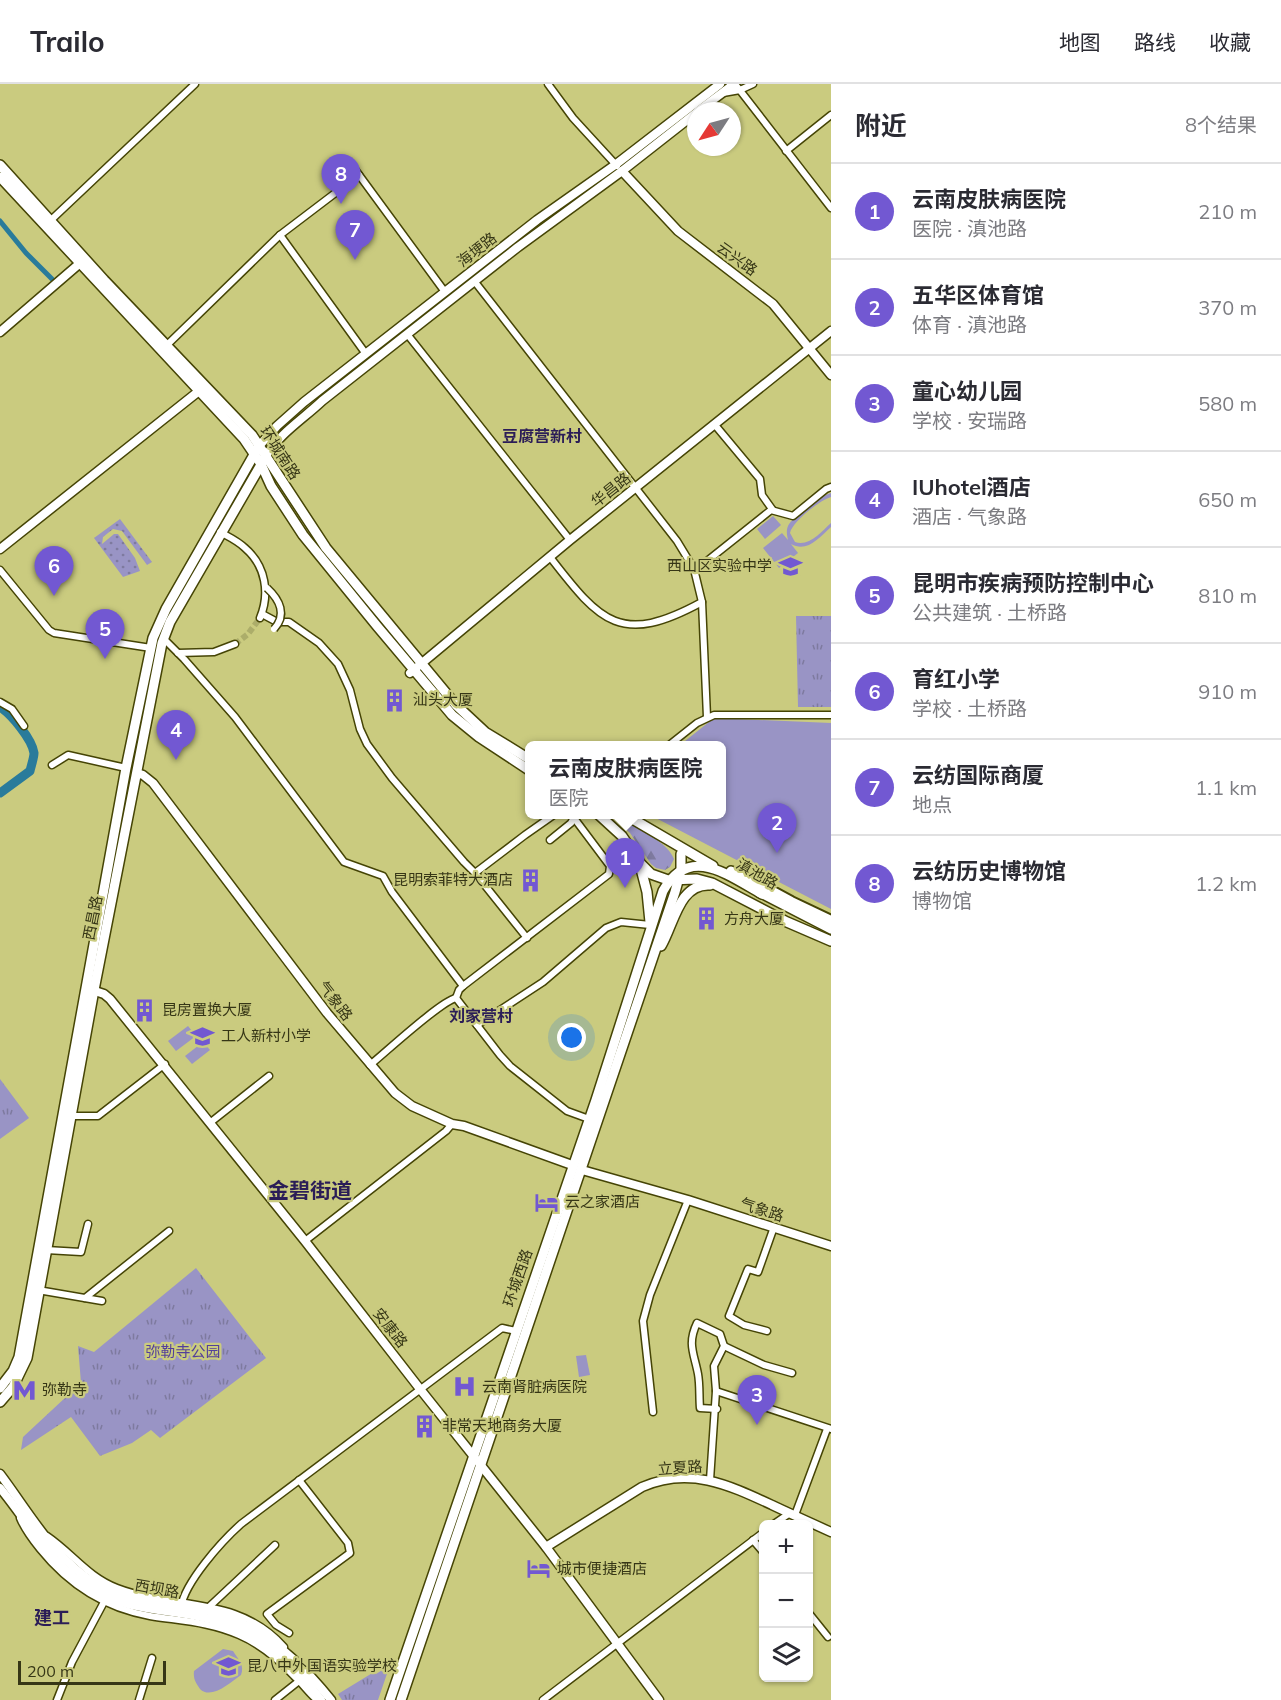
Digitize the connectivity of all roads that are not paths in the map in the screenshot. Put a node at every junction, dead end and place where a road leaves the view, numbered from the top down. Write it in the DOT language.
graph roads {
  1 [pos="195,84"];
  2 [pos="548,84"];
  3 [pos="753,84"];
  4 [pos="736,86"];
  5 [pos="718,87"];
  6 [pos="705,102"];
  7 [pos="831,115"];
  8 [pos="687,119"];
  9 [pos="786,150"];
  10 [pos="351,164"];
  11 [pos="0,165"];
  12 [pos="619,168"];
  13 [pos="359,175"];
  14 [pos="0,177"];
  15 [pos="831,208"];
  16 [pos="50,221"];
  17 [pos="280,235"];
  18 [pos="79,264"];
  19 [pos="475,282"];
  20 [pos="445,292"];
  21 [pos="831,331"];
  22 [pos="0,332"];
  23 [pos="407,334"];
  24 [pos="166,345"];
  25 [pos="810,349"];
  26 [pos="366,354"];
  27 [pos="831,375"];
  28 [pos="200,391"];
  29 [pos="716,425"];
  30 [pos="257,450"];
  31 [pos="263,460"];
  32 [pos="831,487"];
  33 [pos="636,488"];
  34 [pos="772,509"];
  35 [pos="220,532"];
  36 [pos="570,540"];
  37 [pos="0,549"];
  38 [pos="550,557"];
  39 [pos="694,569"];
  40 [pos="0,570"];
  41 [pos="267,588"];
  42 [pos="702,602"];
  43 [pos="274,629"];
  44 [pos="164,639"];
  45 [pos="235,644"];
  46 [pos="151,648"];
  47 [pos="178,653"];
  48 [pos="421,662"];
  49 [pos="412,671"];
  50 [pos="0,702"];
  51 [pos="831,715"];
  52 [pos="707,717"];
  53 [pos="24,726"];
  54 [pos="675,741"];
  55 [pos="525,757"];
  56 [pos="52,765"];
  57 [pos="525,767"];
  58 [pos="126,768"];
  59 [pos="137,773"];
  60 [pos="548,819"];
  61 [pos="573,819"];
  62 [pos="577,819"];
  63 [pos="603,819"];
  64 [pos="632,819"];
  65 [pos="550,840"];
  66 [pos="669,841"];
  67 [pos="635,854"];
  68 [pos="681,854"];
  69 [pos="707,865"];
  70 [pos="681,869"];
  71 [pos="723,872"];
  72 [pos="475,873"];
  73 [pos="656,876"];
  74 [pos="674,880"];
  75 [pos="756,883"];
  76 [pos="721,886"];
  77 [pos="732,892"];
  78 [pos="831,921"];
  79 [pos="831,928"];
  80 [pos="650,929"];
  81 [pos="527,938"];
  82 [pos="831,941"];
  83 [pos="649,966"];
  84 [pos="463,986"];
  85 [pos="90,989"];
  86 [pos="456,998"];
  87 [pos="477,1026"];
  88 [pos="165,1064"];
  89 [pos="370,1065"];
  90 [pos="269,1076"];
  91 [pos="71,1116"];
  92 [pos="589,1119"];
  93 [pos="211,1122"];
  94 [pos="452,1124"];
  95 [pos="572,1165"];
  96 [pos="582,1170"];
  97 [pos="688,1200"];
  98 [pos="88,1224"];
  99 [pos="774,1227"];
  100 [pos="169,1231"];
  101 [pos="305,1241"];
  102 [pos="831,1246"];
  103 [pos="46,1250"];
  104 [pos="38,1290"];
  105 [pos="85,1298"];
  106 [pos="102,1301"];
  107 [pos="516,1331"];
  108 [pos="767,1331"];
  109 [pos="724,1346"];
  110 [pos="792,1373"];
  111 [pos="0,1388"];
  112 [pos="420,1389"];
  113 [pos="716,1391"];
  114 [pos="0,1402"];
  115 [pos="717,1409"];
  116 [pos="653,1412"];
  117 [pos="829,1429"];
  118 [pos="473,1456"];
  119 [pos="481,1466"];
  120 [pos="0,1473"];
  121 [pos="299,1480"];
  122 [pos="710,1480"];
  123 [pos="0,1488"];
  124 [pos="14,1504"];
  125 [pos="792,1514"];
  126 [pos="781,1520"];
  127 [pos="831,1532"];
  128 [pos="759,1536"];
  129 [pos="753,1540"];
  130 [pos="275,1545"];
  131 [pos="546,1547"];
  132 [pos="759,1547"];
  133 [pos="104,1602"];
  134 [pos="182,1604"];
  135 [pos="210,1606"];
  136 [pos="813,1618"];
  137 [pos="290,1633"];
  138 [pos="828,1637"];
  139 [pos="617,1643"];
  140 [pos="152,1658"];
  141 [pos="294,1659"];
  142 [pos="299,1681"];
  143 [pos="57,1700"];
  144 [pos="139,1700"];
  145 [pos="275,1700"];
  146 [pos="320,1700"];
  147 [pos="331,1700"];
  148 [pos="390,1700"];
  149 [pos="401,1700"];
  150 [pos="543,1700"];
  151 [pos="659,1700"];
  1 -- 16 [label="street"];
  2 -- 12 [label="street"];
  3 -- 4 [label="street"];
  4 -- 5 [label="street, 海埂路"];
  4 -- 9 [label="street"];
  5 -- 6 [label="street, 海埂路"];
  5 -- 12 [label="street, 海埂路"];
  7 -- 9 [label="street"];
  8 -- 12 [label="street, 海埂路"];
  9 -- 15 [label="street"];
  10 -- 13 [label="street"];
  11 -- 16 [label="main road, 环城南路"];
  12 -- 19 [label="street, 海埂路"];
  12 -- 20 [label="street, 海埂路"];
  12 -- 25 [label="street, 云兴路"];
  13 -- 17 [label="street"];
  13 -- 20 [label="street"];
  14 -- 18 [label="main road, 环城南路"];
  16 -- 24 [label="main road, 环城南路"];
  17 -- 24 [label="street"];
  17 -- 26 [label="street"];
  18 -- 22 [label="street"];
  18 -- 28 [label="main road, 环城南路"];
  19 -- 23 [label="street, 海埂路"];
  19 -- 33 [label="street"];
  20 -- 26 [label="street, 海埂路"];
  21 -- 25 [label="street, 华昌路"];
  23 -- 31 [label="street, 海埂路"];
  23 -- 36 [label="street"];
  24 -- 30 [label="main road, 环城南路"];
  25 -- 27 [label="street, 云兴路"];
  25 -- 29 [label="street, 华昌路"];
  26 -- 30 [label="street, 海埂路"];
  28 -- 30 [label="main road, 环城南路"];
  28 -- 37 [label="street"];
  29 -- 33 [label="street, 华昌路"];
  29 -- 34 [label="street"];
  30 -- 31 [label="main road, 环城南路"];
  30 -- 46 [label="main road, 西昌路"];
  31 -- 35 [label="main road, 西昌路"];
  31 -- 48 [label="main road, 环城南路"];
  31 -- 49 [label="main road, 环城南路"];
  32 -- 34 [label="street"];
  33 -- 36 [label="street, 华昌路"];
  33 -- 39 [label="street"];
  34 -- 39 [label="street"];
  35 -- 41 [label="street"];
  35 -- 44 [label="main road, 西昌路"];
  36 -- 38 [label="street, 华昌路"];
  38 -- 42 [label="street"];
  38 -- 48 [label="street, 华昌路"];
  39 -- 42 [label="street"];
  40 -- 46 [label="street"];
  41 -- 43 [label="street, bridge"];
  41 -- 72 [label="street"];
  42 -- 52 [label="street"];
  44 -- 47 [label="street"];
  44 -- 59 [label="main road, 西昌路"];
  45 -- 47 [label="street"];
  46 -- 58 [label="main road, 西昌路"];
  47 -- 84 [label="street"];
  48 -- 49 [label="street, 华昌路"];
  48 -- 55 [label="main road, 环城南路"];
  49 -- 57 [label="main road, 环城南路"];
  50 -- 53 [label="street"];
  51 -- 52 [label="street"];
  52 -- 54 [label="street"];
  56 -- 58 [label="street"];
  58 -- 85 [label="main road, 西昌路"];
  59 -- 85 [label="main road, 西昌路"];
  59 -- 89 [label="street, 气象路"];
  60 -- 72 [label="street"];
  61 -- 65 [label="street"];
  62 -- 81 [label="street"];
  63 -- 67 [label="main road, 滇池路"];
  64 -- 66 [label="main road"];
  66 -- 68 [label="main road"];
  66 -- 69 [label="main road"];
  67 -- 73 [label="main road, 滇池路"];
  67 -- 80 [label="main road"];
  68 -- 70 [label="main road"];
  68 -- 73 [label="main road"];
  69 -- 70 [label="main road"];
  69 -- 71 [label="main road"];
  69 -- 75 [label="main road"];
  70 -- 74 [label="main road, 环城西路"];
  71 -- 75 [label="main road"];
  71 -- 76 [label="main road, 滇池路"];
  71 -- 79 [label="main road, 滇池路"];
  72 -- 81 [label="street"];
  73 -- 74 [label="main road, 滇池路"];
  74 -- 76 [label="main road, 滇池路"];
  74 -- 80 [label="main road, 环城西路"];
  74 -- 83 [label="main road, 环城西路"];
  75 -- 78 [label="highway"];
  76 -- 77 [label="main road, 滇池路"];
  77 -- 82 [label="main road, 滇池路"];
  77 -- 83 [label="main road"];
  80 -- 87 [label="street"];
  80 -- 92 [label="main road, 环城西路"];
  81 -- 84 [label="street"];
  83 -- 96 [label="main road, 环城西路"];
  84 -- 86 [label="street"];
  85 -- 88 [label="street, 安康路"];
  85 -- 91 [label="main road, 西昌路"];
  85 -- 111 [label="main road, 西昌路"];
  86 -- 87 [label="street"];
  86 -- 89 [label="street"];
  87 -- 92 [label="street"];
  88 -- 91 [label="street"];
  88 -- 93 [label="street, 安康路"];
  89 -- 94 [label="street, 气象路"];
  90 -- 93 [label="street"];
  91 -- 103 [label="main road, 西昌路"];
  92 -- 95 [label="main road, 环城西路"];
  93 -- 101 [label="street, 安康路"];
  94 -- 95 [label="street, 气象路"];
  94 -- 101 [label="street"];
  95 -- 107 [label="main road, 环城西路"];
  96 -- 97 [label="street, 气象路"];
  96 -- 119 [label="main road, 环城西路"];
  97 -- 99 [label="street, 气象路"];
  97 -- 116 [label="street"];
  98 -- 103 [label="street"];
  99 -- 102 [label="street, 气象路"];
  99 -- 108 [label="street"];
  100 -- 105 [label="street"];
  101 -- 112 [label="street, 安康路"];
  103 -- 104 [label="main road, 西昌路"];
  104 -- 105 [label="street"];
  104 -- 114 [label="main road, 西昌路"];
  105 -- 106 [label="street"];
  107 -- 112 [label="street"];
  107 -- 118 [label="main road, 环城西路"];
  109 -- 110 [label="street"];
  109 -- 113 [label="street"];
  109 -- 115 [label="street"];
  112 -- 118 [label="street, 安康路"];
  112 -- 121 [label="street"];
  113 -- 115 [label="street"];
  113 -- 117 [label="street"];
  115 -- 122 [label="street"];
  117 -- 125 [label="street"];
  118 -- 119 [label="street, 安康路"];
  118 -- 148 [label="main road, 环城西路"];
  119 -- 131 [label="street, 安康路"];
  119 -- 149 [label="main road, 环城西路"];
  120 -- 134 [label="street, 西坝路"];
  121 -- 134 [label="street"];
  121 -- 137 [label="street"];
  122 -- 125 [label="street, 立夏路"];
  122 -- 131 [label="street, 立夏路"];
  123 -- 124 [label="street, 西坝路"];
  124 -- 133 [label="street"];
  124 -- 146 [label="street, 西坝路"];
  125 -- 126 [label="street"];
  125 -- 127 [label="street, 立夏路"];
  128 -- 129 [label="street"];
  129 -- 132 [label="street"];
  129 -- 139 [label="street"];
  130 -- 135 [label="street"];
  131 -- 139 [label="street, 安康路"];
  133 -- 142 [label="street"];
  133 -- 143 [label="street"];
  134 -- 135 [label="street"];
  134 -- 141 [label="street, 西坝路"];
  135 -- 141 [label="street"];
  136 -- 138 [label="street"];
  139 -- 150 [label="street"];
  139 -- 151 [label="street, 安康路"];
  140 -- 144 [label="street"];
  141 -- 147 [label="street, 西坝路"];
  142 -- 145 [label="street"];
  142 -- 146 [label="street"];
}
